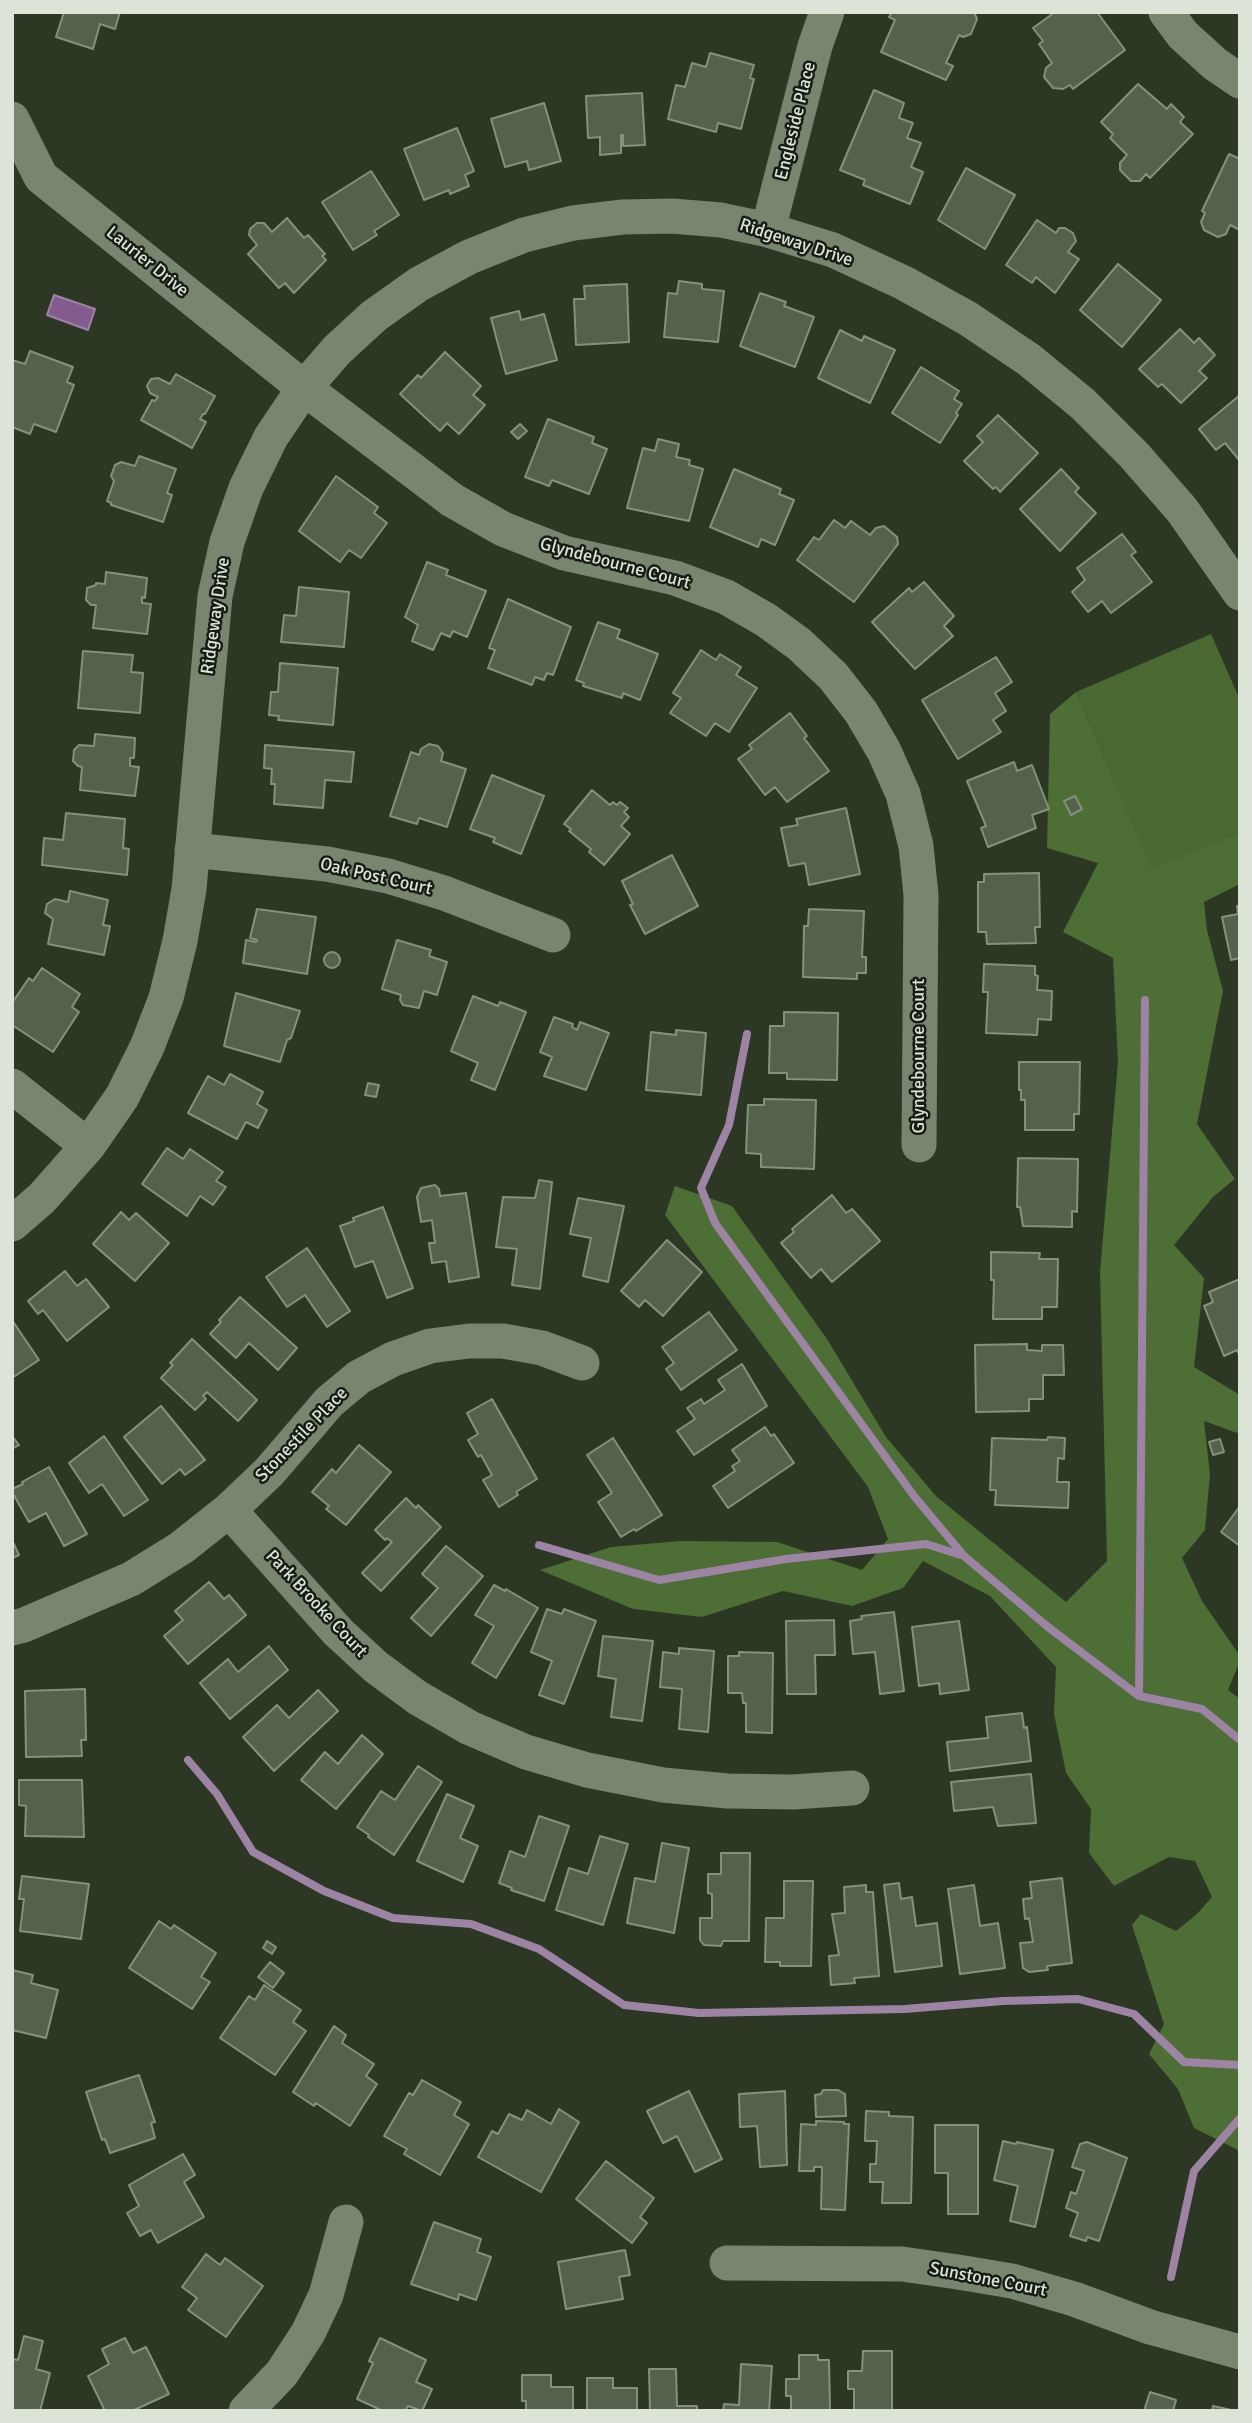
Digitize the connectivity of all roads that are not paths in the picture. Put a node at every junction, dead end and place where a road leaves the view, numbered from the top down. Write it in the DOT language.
graph roads {
  1 [pos="827,12"];
  2 [pos="1166,12"];
  3 [pos="1240,81"];
  4 [pos="12,119"];
  5 [pos="768,230"];
  6 [pos="304,388"];
  7 [pos="1240,593"];
  8 [pos="192,850"];
  9 [pos="553,935"];
  10 [pos="12,1086"];
  11 [pos="919,1145"];
  12 [pos="88,1146"];
  13 [pos="12,1224"];
  14 [pos="582,1363"];
  15 [pos="229,1510"];
  16 [pos="12,1628"];
  17 [pos="852,1788"];
  18 [pos="346,2222"];
  19 [pos="727,2263"];
  20 [pos="1240,2352"];
  21 [pos="246,2411"];
  1 -- 5 [label="street, Engleside Place"];
  2 -- 3 [label="street"];
  4 -- 6 [label="street, Laurier Drive"];
  5 -- 6 [label="street, Ridgeway Drive"];
  5 -- 7 [label="street, Ridgeway Drive"];
  6 -- 8 [label="street, Ridgeway Drive"];
  6 -- 11 [label="street, Glyndebourne Court"];
  8 -- 9 [label="street, Oak Post Court"];
  8 -- 12 [label="street, Ridgeway Drive"];
  10 -- 12 [label="street"];
  12 -- 13 [label="street, Ridgeway Drive"];
  14 -- 15 [label="street, Stonestile Place"];
  15 -- 16 [label="street, Stonestile Place"];
  15 -- 17 [label="street, Park Brooke Court"];
  18 -- 21 [label="street"];
  19 -- 20 [label="street, Sunstone Court"];
}
